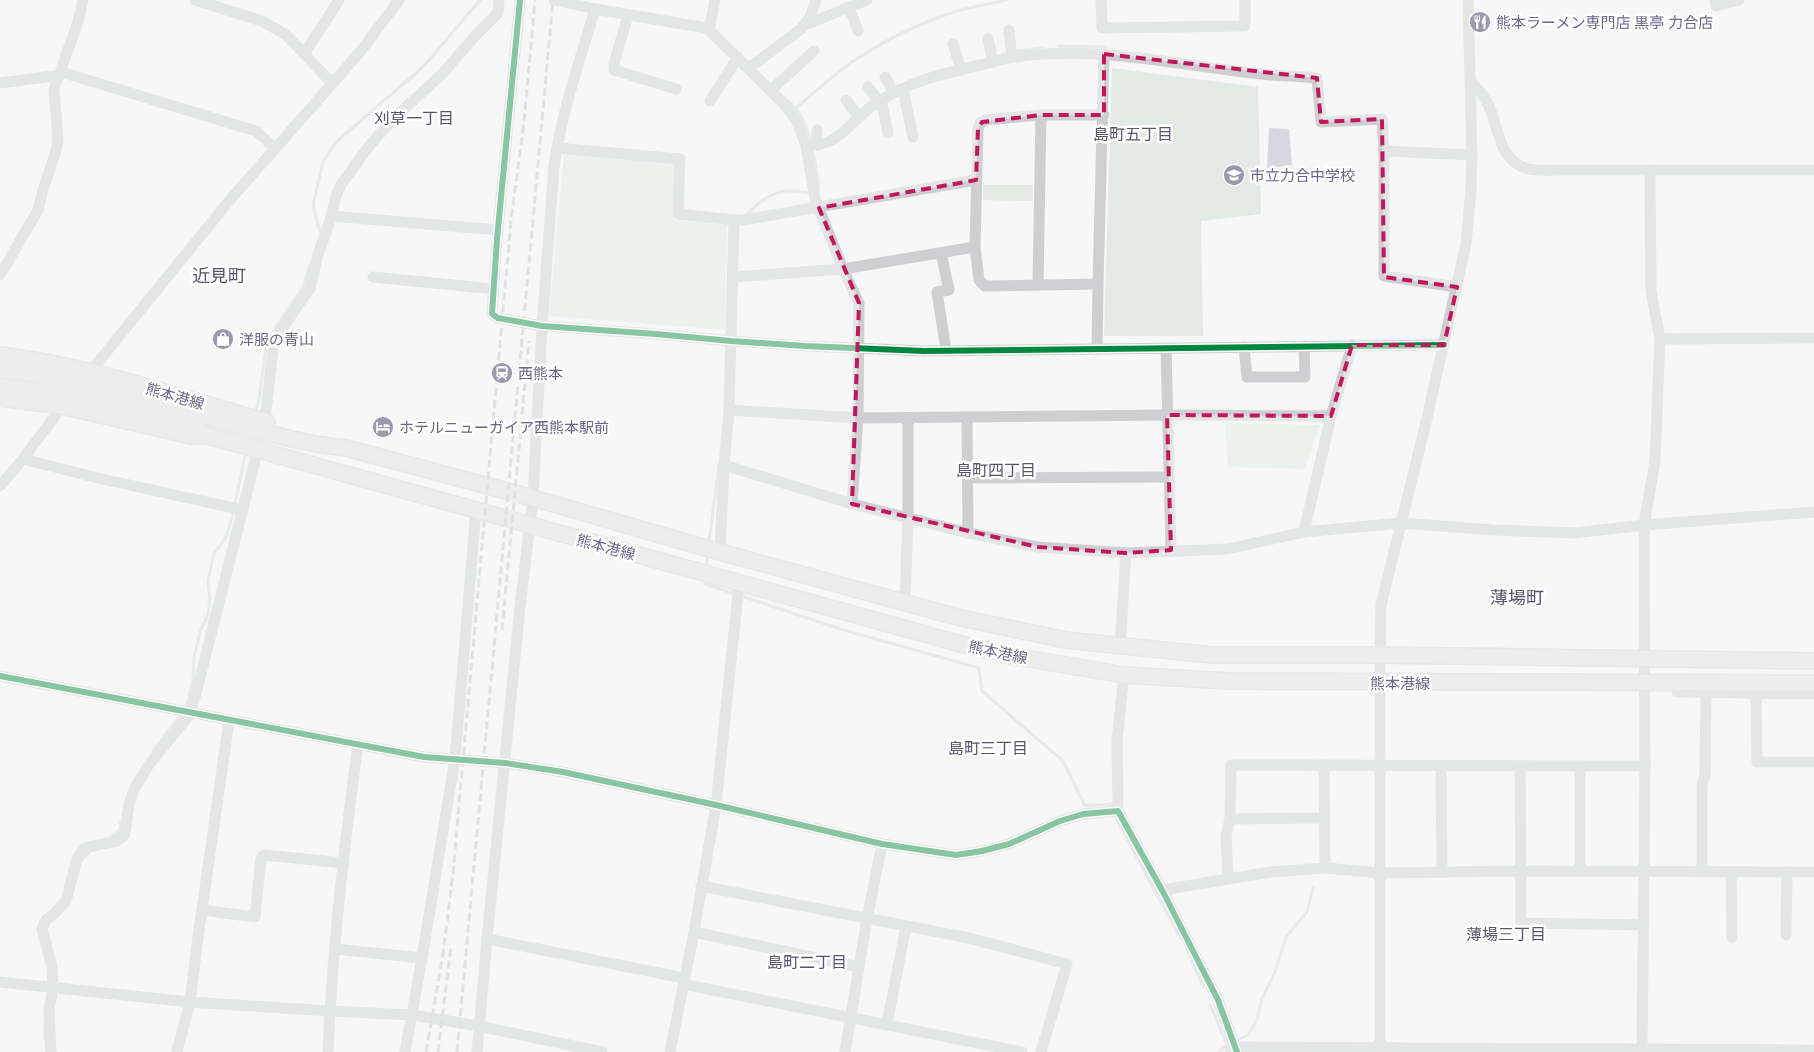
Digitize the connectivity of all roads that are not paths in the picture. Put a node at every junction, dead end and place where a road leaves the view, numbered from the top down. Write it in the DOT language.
graph roads {
  1 [pos="83,0"];
  2 [pos="195,0"];
  3 [pos="339,0"];
  4 [pos="399,0"];
  5 [pos="499,0"];
  6 [pos="520,0"];
  7 [pos="554,0"];
  8 [pos="715,0"];
  9 [pos="816,0"];
  10 [pos="866,0"];
  11 [pos="1100,0"];
  12 [pos="1245,0"];
  13 [pos="1468,0"];
  14 [pos="1715,0"];
  15 [pos="1739,0"];
  16 [pos="569,2"];
  17 [pos="849,7"];
  18 [pos="596,9"];
  19 [pos="628,15"];
  20 [pos="805,25"];
  21 [pos="709,30"];
  22 [pos="1009,30"];
  23 [pos="858,31"];
  24 [pos="988,38"];
  25 [pos="953,44"];
  26 [pos="814,51"];
  27 [pos="304,54"];
  28 [pos="1104,54"];
  29 [pos="738,57"];
  30 [pos="1012,57"];
  31 [pos="993,62"];
  32 [pos="749,68"];
  33 [pos="961,70"];
  34 [pos="60,74"];
  35 [pos="885,77"];
  36 [pos="1470,81"];
  37 [pos="0,83"];
  38 [pos="332,83"];
  39 [pos="868,87"];
  40 [pos="676,89"];
  41 [pos="770,90"];
  42 [pos="899,91"];
  43 [pos="846,100"];
  44 [pos="710,101"];
  45 [pos="880,101"];
  46 [pos="1041,115"];
  47 [pos="1104,115"];
  48 [pos="859,117"];
  49 [pos="818,130"];
  50 [pos="888,133"];
  51 [pos="913,137"];
  52 [pos="812,145"];
  53 [pos="276,148"];
  54 [pos="557,148"];
  55 [pos="1384,151"];
  56 [pos="1472,155"];
  57 [pos="1650,170"];
  58 [pos="1814,170"];
  59 [pos="976,180"];
  60 [pos="819,208"];
  61 [pos="331,216"];
  62 [pos="734,220"];
  63 [pos="498,230"];
  64 [pos="976,247"];
  65 [pos="941,253"];
  66 [pos="843,269"];
  67 [pos="0,276"];
  68 [pos="373,277"];
  69 [pos="733,277"];
  70 [pos="1098,284"];
  71 [pos="1038,285"];
  72 [pos="1457,287"];
  73 [pos="494,289"];
  74 [pos="542,326"];
  75 [pos="1814,338"];
  76 [pos="1660,339"];
  77 [pos="731,341"];
  78 [pos="1352,345"];
  79 [pos="1444,345"];
  80 [pos="1304,346"];
  81 [pos="859,348"];
  82 [pos="1166,348"];
  83 [pos="1244,348"];
  84 [pos="1097,349"];
  85 [pos="946,350"];
  86 [pos="0,355"];
  87 [pos="0,370"];
  88 [pos="91,371"];
  89 [pos="81,383"];
  90 [pos="0,386"];
  91 [pos="0,398"];
  92 [pos="67,400"];
  93 [pos="730,410"];
  94 [pos="1168,415"];
  95 [pos="1331,416"];
  96 [pos="967,417"];
  97 [pos="858,418"];
  98 [pos="908,418"];
  99 [pos="265,421"];
  100 [pos="346,448"];
  101 [pos="258,449"];
  102 [pos="23,459"];
  103 [pos="724,465"];
  104 [pos="1169,477"];
  105 [pos="968,478"];
  106 [pos="0,486"];
  107 [pos="533,498"];
  108 [pos="852,504"];
  109 [pos="243,510"];
  110 [pos="476,511"];
  111 [pos="1814,512"];
  112 [pos="908,517"];
  113 [pos="1401,524"];
  114 [pos="1644,525"];
  115 [pos="530,526"];
  116 [pos="1304,532"];
  117 [pos="968,533"];
  118 [pos="1171,550"];
  119 [pos="720,552"];
  120 [pos="1126,553"];
  121 [pos="740,584"];
  122 [pos="905,602"];
  123 [pos="1120,646"];
  124 [pos="1380,655"];
  125 [pos="1644,659"];
  126 [pos="1814,661"];
  127 [pos="1124,675"];
  128 [pos="0,676"];
  129 [pos="1380,683"];
  130 [pos="1644,683"];
  131 [pos="1814,683"];
  132 [pos="1677,692"];
  133 [pos="1706,693"];
  134 [pos="1756,693"];
  135 [pos="1814,694"];
  136 [pos="191,713"];
  137 [pos="229,721"];
  138 [pos="358,744"];
  139 [pos="455,759"];
  140 [pos="1814,762"];
  141 [pos="505,763"];
  142 [pos="1324,765"];
  143 [pos="1380,766"];
  144 [pos="1441,766"];
  145 [pos="1520,766"];
  146 [pos="1580,766"];
  147 [pos="1645,766"];
  148 [pos="716,805"];
  149 [pos="1118,811"];
  150 [pos="1324,818"];
  151 [pos="1230,819"];
  152 [pos="882,844"];
  153 [pos="344,863"];
  154 [pos="1325,868"];
  155 [pos="1522,871"];
  156 [pos="1580,871"];
  157 [pos="1442,872"];
  158 [pos="1644,872"];
  159 [pos="1702,872"];
  160 [pos="1731,872"];
  161 [pos="1787,872"];
  162 [pos="1814,872"];
  163 [pos="1380,873"];
  164 [pos="1228,878"];
  165 [pos="701,886"];
  166 [pos="1162,890"];
  167 [pos="202,910"];
  168 [pos="867,919"];
  169 [pos="1644,925"];
  170 [pos="906,926"];
  171 [pos="694,932"];
  172 [pos="1786,935"];
  173 [pos="1732,937"];
  174 [pos="487,939"];
  175 [pos="336,949"];
  176 [pos="422,958"];
  177 [pos="859,967"];
  178 [pos="684,981"];
  179 [pos="0,982"];
  180 [pos="53,987"];
  181 [pos="190,1002"];
  182 [pos="330,1011"];
  183 [pos="412,1015"];
  184 [pos="850,1016"];
  185 [pos="887,1024"];
  186 [pos="479,1026"];
  187 [pos="977,1048"];
  188 [pos="1234,1050"];
  189 [pos="1380,1050"];
  190 [pos="1814,1050"];
  191 [pos="1642,1051"];
  192 [pos="52,1052"];
  193 [pos="177,1052"];
  194 [pos="328,1052"];
  195 [pos="405,1052"];
  196 [pos="477,1052"];
  197 [pos="602,1052"];
  198 [pos="670,1052"];
  199 [pos="845,1052"];
  200 [pos="1022,1052"];
  201 [pos="1041,1052"];
  1 -- 34 [label="street"];
  2 -- 27 [label="street"];
  3 -- 27 [label="street"];
  4 -- 38 [label="street"];
  5 -- 61 [label="street"];
  6 -- 63 [label="street"];
  7 -- 16 [label="street"];
  8 -- 21 [label="street"];
  9 -- 20 [label="street"];
  10 -- 17 [label="street"];
  11 -- 12 [label="street"];
  13 -- 36 [label="street"];
  14 -- 15 [label="street"];
  16 -- 18 [label="street"];
  17 -- 20 [label="street"];
  17 -- 23 [label="street"];
  18 -- 19 [label="street"];
  18 -- 54 [label="street"];
  19 -- 21 [label="street"];
  19 -- 40 [label="street"];
  20 -- 32 [label="street"];
  21 -- 29 [label="street"];
  22 -- 30 [label="street"];
  24 -- 31 [label="street"];
  25 -- 33 [label="street"];
  26 -- 41 [label="street"];
  27 -- 38 [label="street"];
  28 -- 30 [label="street"];
  28 -- 47 [label="street"];
  28 -- 55 [label="street"];
  29 -- 32 [label="street"];
  29 -- 44 [label="street"];
  30 -- 31 [label="street"];
  31 -- 33 [label="street"];
  32 -- 41 [label="street"];
  33 -- 42 [label="street"];
  34 -- 37 [label="street"];
  34 -- 53 [label="street"];
  34 -- 67 [label="street"];
  35 -- 42 [label="street"];
  36 -- 56 [label="street"];
  36 -- 57 [label="street"];
  38 -- 53 [label="street"];
  39 -- 45 [label="street"];
  41 -- 52 [label="street"];
  42 -- 45 [label="street"];
  42 -- 51 [label="street"];
  43 -- 48 [label="street"];
  45 -- 48 [label="street"];
  45 -- 50 [label="street"];
  46 -- 47 [label="street"];
  46 -- 59 [label="street"];
  46 -- 71 [label="street"];
  47 -- 70 [label="street"];
  48 -- 52 [label="street"];
  49 -- 52 [label="street"];
  52 -- 60 [label="street"];
  53 -- 88 [label="street"];
  54 -- 62 [label="street"];
  54 -- 74 [label="street"];
  55 -- 56 [label="street"];
  55 -- 72 [label="street"];
  56 -- 72 [label="street"];
  57 -- 58 [label="street"];
  57 -- 76 [label="street"];
  59 -- 60 [label="street"];
  59 -- 64 [label="street"];
  60 -- 62 [label="street"];
  60 -- 66 [label="street"];
  61 -- 63 [label="street"];
  61 -- 99 [label="street"];
  62 -- 69 [label="street"];
  63 -- 73 [label="street"];
  64 -- 65 [label="street"];
  64 -- 71 [label="street"];
  65 -- 66 [label="street"];
  65 -- 85 [label="street"];
  66 -- 69 [label="street"];
  66 -- 81 [label="street"];
  68 -- 73 [label="street"];
  69 -- 77 [label="street"];
  70 -- 71 [label="street"];
  70 -- 84 [label="street"];
  72 -- 79 [label="street"];
  73 -- 74 [label="street"];
  74 -- 77 [label="street"];
  74 -- 107 [label="street"];
  75 -- 76 [label="street"];
  76 -- 114 [label="street"];
  77 -- 81 [label="street"];
  77 -- 93 [label="street"];
  78 -- 79 [label="street"];
  78 -- 80 [label="street"];
  78 -- 95 [label="street"];
  79 -- 113 [label="street"];
  80 -- 83 [label="street"];
  80 -- 83 [label="street"];
  81 -- 85 [label="street"];
  81 -- 97 [label="street"];
  82 -- 83 [label="street"];
  82 -- 84 [label="street"];
  82 -- 94 [label="street"];
  84 -- 85 [label="street"];
  86 -- 88 [label="main road, 熊本港線"];
  87 -- 89 [label="main road, 熊本港線"];
  88 -- 89 [label="street"];
  88 -- 99 [label="main road, 熊本港線"];
  89 -- 92 [label="street"];
  89 -- 100 [label="main road, 熊本港線"];
  90 -- 92 [label="main road, 熊本港線"];
  91 -- 92 [label="main road, 熊本港線"];
  92 -- 101 [label="main road, 熊本港線"];
  92 -- 102 [label="street"];
  93 -- 97 [label="street"];
  93 -- 103 [label="street"];
  94 -- 95 [label="street"];
  94 -- 96 [label="street"];
  94 -- 104 [label="street"];
  95 -- 116 [label="street"];
  96 -- 98 [label="street"];
  96 -- 105 [label="street"];
  97 -- 98 [label="street"];
  97 -- 108 [label="street"];
  98 -- 112 [label="street"];
  99 -- 100 [label="main road, 熊本港線"];
  100 -- 107 [label="main road, 熊本港線"];
  101 -- 109 [label="street"];
  101 -- 110 [label="main road, 熊本港線"];
  102 -- 106 [label="street"];
  102 -- 109 [label="street"];
  103 -- 108 [label="street"];
  103 -- 119 [label="street"];
  104 -- 105 [label="street"];
  104 -- 118 [label="street"];
  105 -- 117 [label="street"];
  107 -- 115 [label="street"];
  107 -- 119 [label="main road, 熊本港線"];
  108 -- 112 [label="street"];
  109 -- 136 [label="street"];
  110 -- 115 [label="main road, 熊本港線"];
  110 -- 139 [label="street"];
  111 -- 114 [label="street"];
  112 -- 117 [label="street"];
  112 -- 122 [label="street"];
  113 -- 114 [label="street"];
  113 -- 116 [label="street"];
  113 -- 124 [label="street"];
  114 -- 125 [label="street"];
  115 -- 121 [label="main road, 熊本港線"];
  115 -- 141 [label="street"];
  116 -- 118 [label="street"];
  117 -- 120 [label="street"];
  118 -- 120 [label="street"];
  119 -- 122 [label="main road, 熊本港線"];
  120 -- 123 [label="street"];
  121 -- 127 [label="main road, 熊本港線"];
  121 -- 148 [label="street"];
  122 -- 123 [label="main road, 熊本港線"];
  123 -- 124 [label="main road, 熊本港線"];
  124 -- 125 [label="main road, 熊本港線"];
  124 -- 129 [label="street"];
  125 -- 126 [label="main road, 熊本港線"];
  125 -- 130 [label="street"];
  127 -- 129 [label="main road, 熊本港線"];
  127 -- 149 [label="street"];
  128 -- 136 [label="street"];
  129 -- 130 [label="main road, 熊本港線"];
  129 -- 143 [label="street"];
  130 -- 131 [label="main road, 熊本港線"];
  130 -- 147 [label="street"];
  132 -- 133 [label="street"];
  133 -- 134 [label="street"];
  133 -- 159 [label="street"];
  134 -- 135 [label="street"];
  134 -- 140 [label="street"];
  136 -- 137 [label="street"];
  136 -- 180 [label="street"];
  137 -- 138 [label="street"];
  137 -- 167 [label="street"];
  138 -- 139 [label="street"];
  138 -- 153 [label="street"];
  139 -- 141 [label="street"];
  139 -- 176 [label="street"];
  141 -- 148 [label="street"];
  141 -- 174 [label="street"];
  142 -- 143 [label="street"];
  142 -- 150 [label="street"];
  142 -- 151 [label="street"];
  143 -- 144 [label="street"];
  143 -- 163 [label="street"];
  144 -- 145 [label="street"];
  144 -- 157 [label="street"];
  145 -- 146 [label="street"];
  145 -- 155 [label="street"];
  146 -- 147 [label="street"];
  146 -- 156 [label="street"];
  147 -- 158 [label="street"];
  148 -- 152 [label="street"];
  148 -- 165 [label="street"];
  149 -- 152 [label="street"];
  149 -- 166 [label="street"];
  150 -- 151 [label="street"];
  150 -- 154 [label="street"];
  151 -- 164 [label="street"];
  152 -- 168 [label="street"];
  153 -- 167 [label="street"];
  153 -- 175 [label="street"];
  154 -- 163 [label="street"];
  154 -- 164 [label="street"];
  155 -- 156 [label="street"];
  155 -- 157 [label="street"];
  155 -- 169 [label="street"];
  156 -- 158 [label="street"];
  157 -- 163 [label="street"];
  158 -- 159 [label="street"];
  158 -- 169 [label="street"];
  159 -- 160 [label="street"];
  160 -- 161 [label="street"];
  160 -- 173 [label="street"];
  161 -- 162 [label="street"];
  161 -- 172 [label="street"];
  163 -- 189 [label="street"];
  164 -- 166 [label="street"];
  165 -- 168 [label="street"];
  165 -- 171 [label="street"];
  166 -- 188 [label="street"];
  167 -- 181 [label="street"];
  168 -- 170 [label="street"];
  168 -- 177 [label="street"];
  169 -- 191 [label="street"];
  170 -- 185 [label="street"];
  170 -- 201 [label="street"];
  171 -- 177 [label="street"];
  171 -- 178 [label="street"];
  174 -- 178 [label="street"];
  174 -- 186 [label="street"];
  175 -- 176 [label="street"];
  175 -- 182 [label="street"];
  176 -- 183 [label="street"];
  177 -- 184 [label="street"];
  178 -- 184 [label="street"];
  178 -- 198 [label="street"];
  179 -- 180 [label="street"];
  180 -- 181 [label="street"];
  180 -- 192 [label="street"];
  181 -- 182 [label="street"];
  181 -- 193 [label="street"];
  182 -- 183 [label="street"];
  182 -- 194 [label="street"];
  183 -- 186 [label="street"];
  183 -- 195 [label="street"];
  184 -- 185 [label="street"];
  184 -- 199 [label="street"];
  185 -- 187 [label="street"];
  186 -- 196 [label="street"];
  186 -- 197 [label="street"];
  187 -- 200 [label="street"];
  188 -- 189 [label="street"];
  189 -- 191 [label="street"];
  190 -- 191 [label="street"];
}
